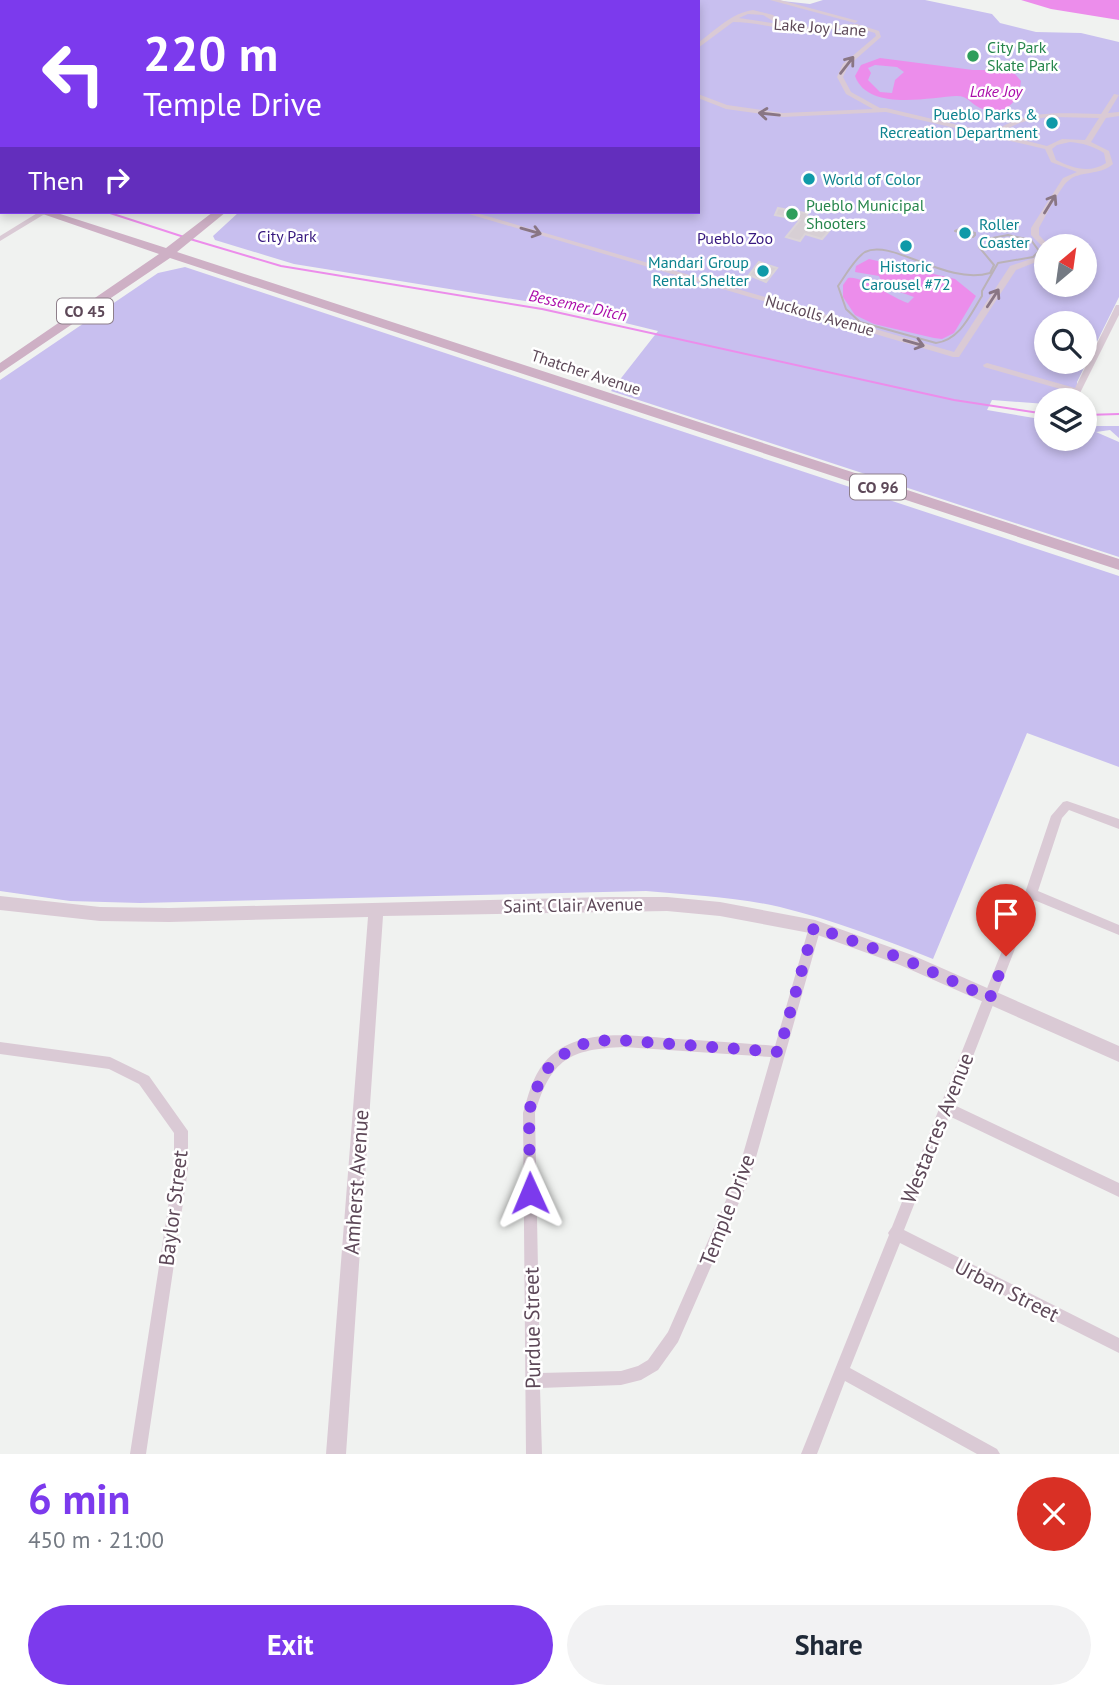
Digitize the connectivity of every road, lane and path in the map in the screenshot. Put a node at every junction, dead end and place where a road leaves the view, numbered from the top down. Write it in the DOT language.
graph roads {
  1 [pos="773,0"];
  2 [pos="863,27"];
  3 [pos="700,44"];
  4 [pos="1116,96"];
  5 [pos="700,97"];
  6 [pos="879,109"];
  7 [pos="1119,114"];
  8 [pos="1103,117"];
  9 [pos="994,135"];
  10 [pos="1087,143"];
  11 [pos="1048,148"];
  12 [pos="1110,164"];
  13 [pos="1119,166"];
  14 [pos="1086,171"];
  15 [pos="40,214"];
  16 [pos="49,214"];
  17 [pos="218,214"];
  18 [pos="473,214"];
  19 [pos="1035,234"];
  20 [pos="0,239"];
  21 [pos="169,253"];
  22 [pos="1034,261"];
  23 [pos="1119,307"];
  24 [pos="987,365"];
  25 [pos="0,369"];
  26 [pos="1119,565"];
  27 [pos="1119,824"];
  28 [pos="1031,893"];
  29 [pos="0,904"];
  30 [pos="376,909"];
  31 [pos="814,927"];
  32 [pos="1119,930"];
  33 [pos="990,998"];
  34 [pos="0,1048"];
  35 [pos="779,1052"];
  36 [pos="1119,1054"];
  37 [pos="946,1108"];
  38 [pos="1119,1190"];
  39 [pos="895,1233"];
  40 [pos="1119,1346"];
  41 [pos="841,1371"];
  42 [pos="533,1381"];
  43 [pos="138,1454"];
  44 [pos="336,1454"];
  45 [pos="534,1454"];
  46 [pos="809,1454"];
  47 [pos="992,1454"];
  1 -- 2 [label="street"];
  2 -- 3 [label="street, Lake Joy Lane"];
  6 -- 2 [label="street, Lake Joy Lane, one-way"];
  4 -- 8 [label="street"];
  6 -- 5 [label="street, one-way"];
  6 -- 9 [label="street"];
  7 -- 8 [label="street"];
  8 -- 9 [label="street"];
  8 -- 10 [label="street"];
  9 -- 11 [label="street"];
  10 -- 11 [label="street"];
  10 -- 12 [label="street"];
  11 -- 14 [label="street"];
  12 -- 13 [label="street"];
  12 -- 14 [label="street"];
  19 -- 14 [label="street, Nuckolls Avenue, one-way"];
  15 -- 20 [label="street"];
  16 -- 21 [label="main road, Thatcher Avenue / CO 96"];
  17 -- 21 [label="main road, CO 45"];
  18 -- 22 [label="street, Nuckolls Avenue, one-way"];
  21 -- 25 [label="main road, CO 45"];
  21 -- 26 [label="main road, Thatcher Avenue / CO 96"];
  23 -- 24 [label="street"];
  27 -- 28 [label="street, Westacres Avenue"];
  28 -- 32 [label="street"];
  28 -- 33 [label="street, Westacres Avenue"];
  29 -- 30 [label="street, Saint Clair Avenue"];
  30 -- 31 [label="street, Saint Clair Avenue"];
  30 -- 44 [label="street, Amherst Avenue"];
  31 -- 33 [label="street, Saint Clair Avenue"];
  31 -- 35 [label="street, Temple Drive"];
  33 -- 36 [label="street, Saint Clair Avenue"];
  33 -- 37 [label="street, Westacres Avenue"];
  34 -- 43 [label="street, Baylor Street"];
  35 -- 42 [label="street, Temple Drive"];
  35 -- 42 [label="street, Purdue Street"];
  37 -- 38 [label="street"];
  37 -- 39 [label="street, Westacres Avenue"];
  39 -- 40 [label="street, Urban Street"];
  39 -- 41 [label="street, Westacres Avenue"];
  41 -- 46 [label="street, Westacres Avenue"];
  41 -- 47 [label="street"];
  42 -- 45 [label="street, Purdue Street"];
}
